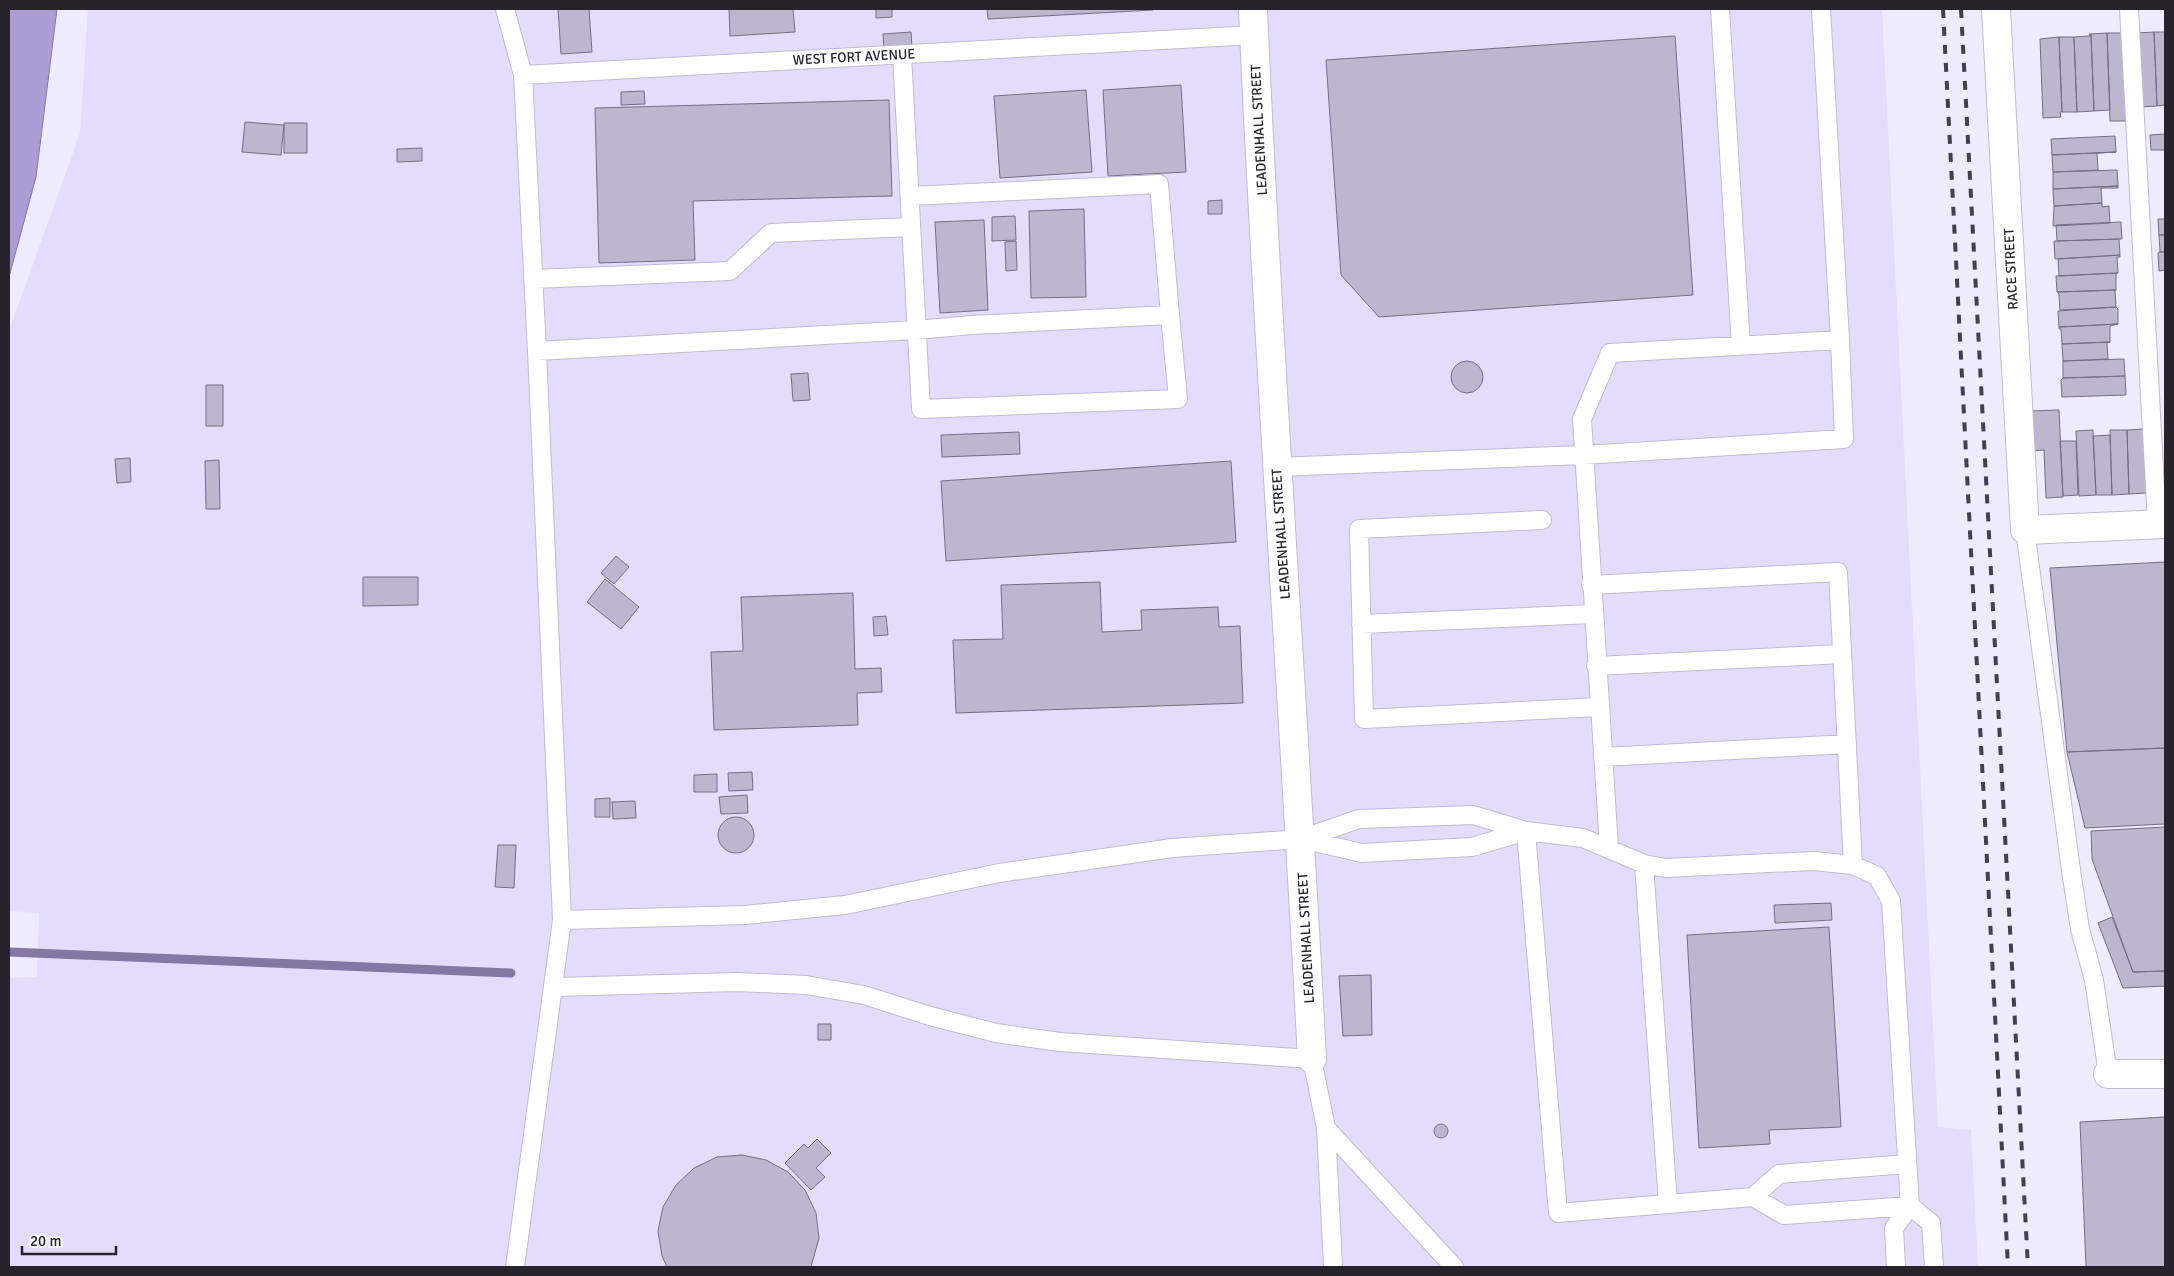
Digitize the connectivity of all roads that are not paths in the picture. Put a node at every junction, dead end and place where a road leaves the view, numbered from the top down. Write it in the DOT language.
graph roads {
  1 [pos="506,9"];
  2 [pos="1253,9"];
  3 [pos="1720,9"];
  4 [pos="1821,9"];
  5 [pos="1996,9"];
  6 [pos="2129,9"];
  7 [pos="1254,35"];
  8 [pos="902,55"];
  9 [pos="523,76"];
  10 [pos="910,196"];
  11 [pos="911,227"];
  12 [pos="534,279"];
  13 [pos="1170,315"];
  14 [pos="916,330"];
  15 [pos="1840,340"];
  16 [pos="1741,346"];
  17 [pos="537,351"];
  18 [pos="1583,455"];
  19 [pos="1276,467"];
  20 [pos="1542,520"];
  21 [pos="2161,524"];
  22 [pos="2025,530"];
  23 [pos="1591,585"];
  24 [pos="1593,614"];
  25 [pos="1361,624"];
  26 [pos="1842,654"];
  27 [pos="1596,666"];
  28 [pos="1599,707"];
  29 [pos="1847,744"];
  30 [pos="1602,757"];
  31 [pos="1526,831"];
  32 [pos="1300,839"];
  33 [pos="1609,848"];
  34 [pos="1644,864"];
  35 [pos="1853,865"];
  36 [pos="562,920"];
  37 [pos="554,987"];
  38 [pos="1312,1059"];
  39 [pos="2108,1074"];
  40 [pos="2165,1074"];
  41 [pos="1326,1128"];
  42 [pos="1907,1164"];
  43 [pos="1753,1197"];
  44 [pos="1668,1204"];
  45 [pos="1910,1206"];
  46 [pos="515,1267"];
  47 [pos="1333,1267"];
  48 [pos="1454,1267"];
  49 [pos="1896,1267"];
  50 [pos="1934,1267"];
  1 -- 9 [label="lane"];
  2 -- 7 [label="street, LEADENHALL STREET"];
  3 -- 16 [label="lane"];
  4 -- 15 [label="lane"];
  5 -- 22 [label="street, RACE STREET"];
  6 -- 21 [label="lane"];
  7 -- 8 [label="lane, WEST FORT AVENUE"];
  7 -- 19 [label="street, LEADENHALL STREET"];
  8 -- 9 [label="lane, WEST FORT AVENUE"];
  8 -- 10 [label="lane"];
  9 -- 12 [label="lane"];
  10 -- 11 [label="lane"];
  10 -- 13 [label="lane"];
  11 -- 12 [label="lane"];
  11 -- 14 [label="lane"];
  12 -- 17 [label="lane"];
  13 -- 14 [label="lane"];
  13 -- 14 [label="lane"];
  14 -- 17 [label="lane"];
  15 -- 16 [label="lane"];
  15 -- 18 [label="lane"];
  16 -- 18 [label="lane"];
  17 -- 36 [label="lane"];
  18 -- 19 [label="lane"];
  18 -- 23 [label="lane"];
  19 -- 32 [label="street, LEADENHALL STREET"];
  20 -- 25 [label="lane"];
  21 -- 22 [label="street"];
  22 -- 39 [label="lane"];
  23 -- 24 [label="lane"];
  23 -- 26 [label="lane"];
  24 -- 25 [label="lane"];
  24 -- 27 [label="lane"];
  25 -- 28 [label="lane"];
  26 -- 27 [label="lane"];
  26 -- 29 [label="lane"];
  27 -- 28 [label="lane"];
  28 -- 30 [label="lane"];
  29 -- 30 [label="lane"];
  29 -- 35 [label="lane"];
  30 -- 33 [label="lane"];
  31 -- 32 [label="lane"];
  31 -- 32 [label="lane"];
  31 -- 33 [label="lane"];
  31 -- 44 [label="lane"];
  32 -- 36 [label="lane"];
  32 -- 38 [label="street, LEADENHALL STREET"];
  33 -- 34 [label="lane"];
  34 -- 35 [label="lane"];
  34 -- 44 [label="lane"];
  35 -- 42 [label="lane"];
  36 -- 37 [label="lane"];
  37 -- 38 [label="lane"];
  37 -- 46 [label="lane"];
  38 -- 41 [label="lane"];
  39 -- 40 [label="street"];
  41 -- 47 [label="lane"];
  41 -- 48 [label="lane"];
  42 -- 43 [label="lane"];
  42 -- 45 [label="lane"];
  43 -- 44 [label="lane"];
  43 -- 45 [label="lane"];
  45 -- 49 [label="lane"];
  45 -- 50 [label="lane"];
}
